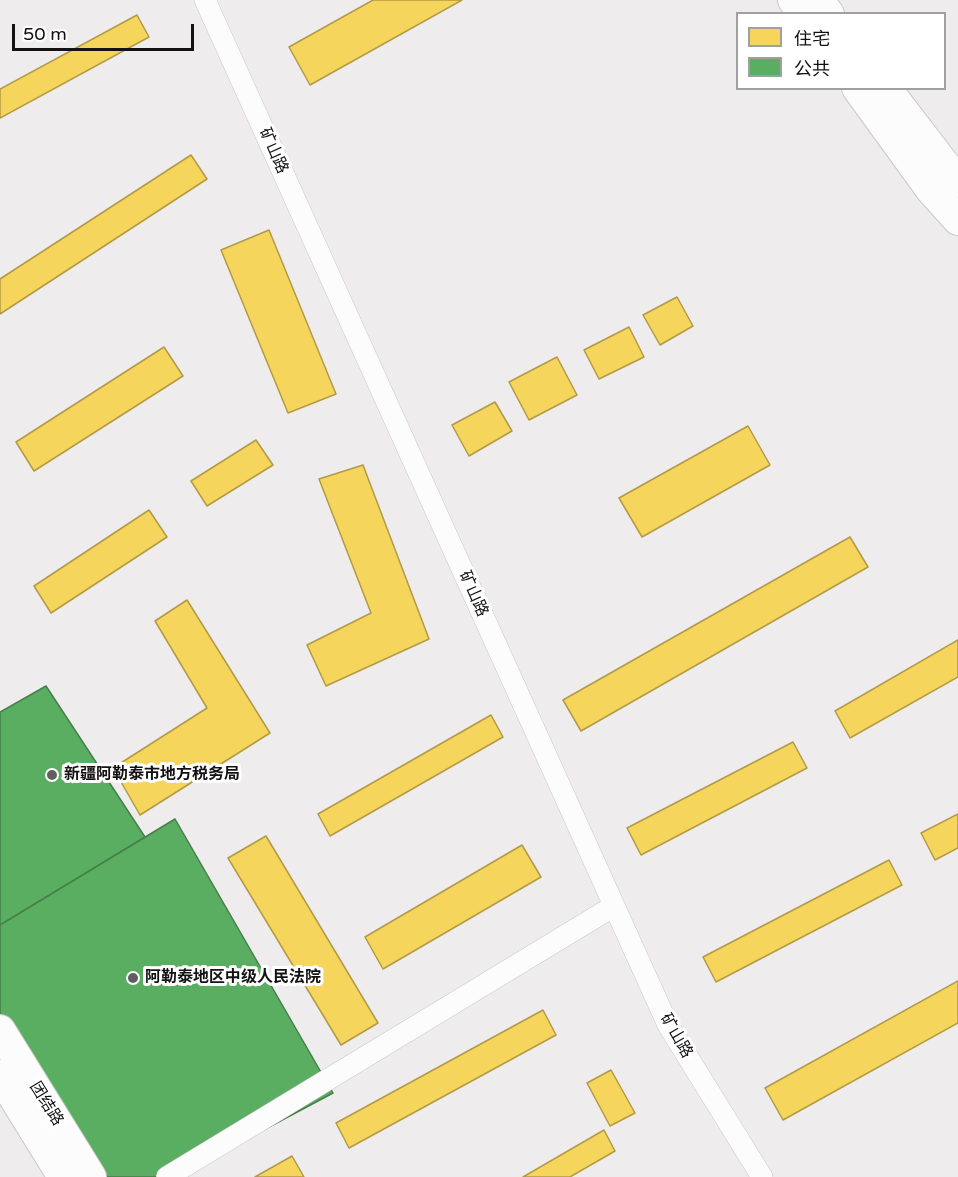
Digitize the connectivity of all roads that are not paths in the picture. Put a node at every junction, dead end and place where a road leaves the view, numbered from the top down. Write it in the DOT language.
graph roads {
  1 [pos="205,0"];
  2 [pos="858,90"];
  3 [pos="888,90"];
  4 [pos="958,182"];
  5 [pos="958,220"];
  6 [pos="614,906"];
  7 [pos="0,1030"];
  8 [pos="0,1076"];
  9 [pos="63,1177"];
  10 [pos="91,1177"];
  11 [pos="167,1177"];
  12 [pos="762,1177"];
  1 -- 6 [label="street, 矿山路"];
  2 -- 5 [label="main road"];
  3 -- 4 [label="main road"];
  6 -- 11 [label="street"];
  6 -- 12 [label="street, 矿山路"];
  7 -- 10 [label="main road, 团结路"];
  8 -- 9 [label="main road, 团结路"];
}
